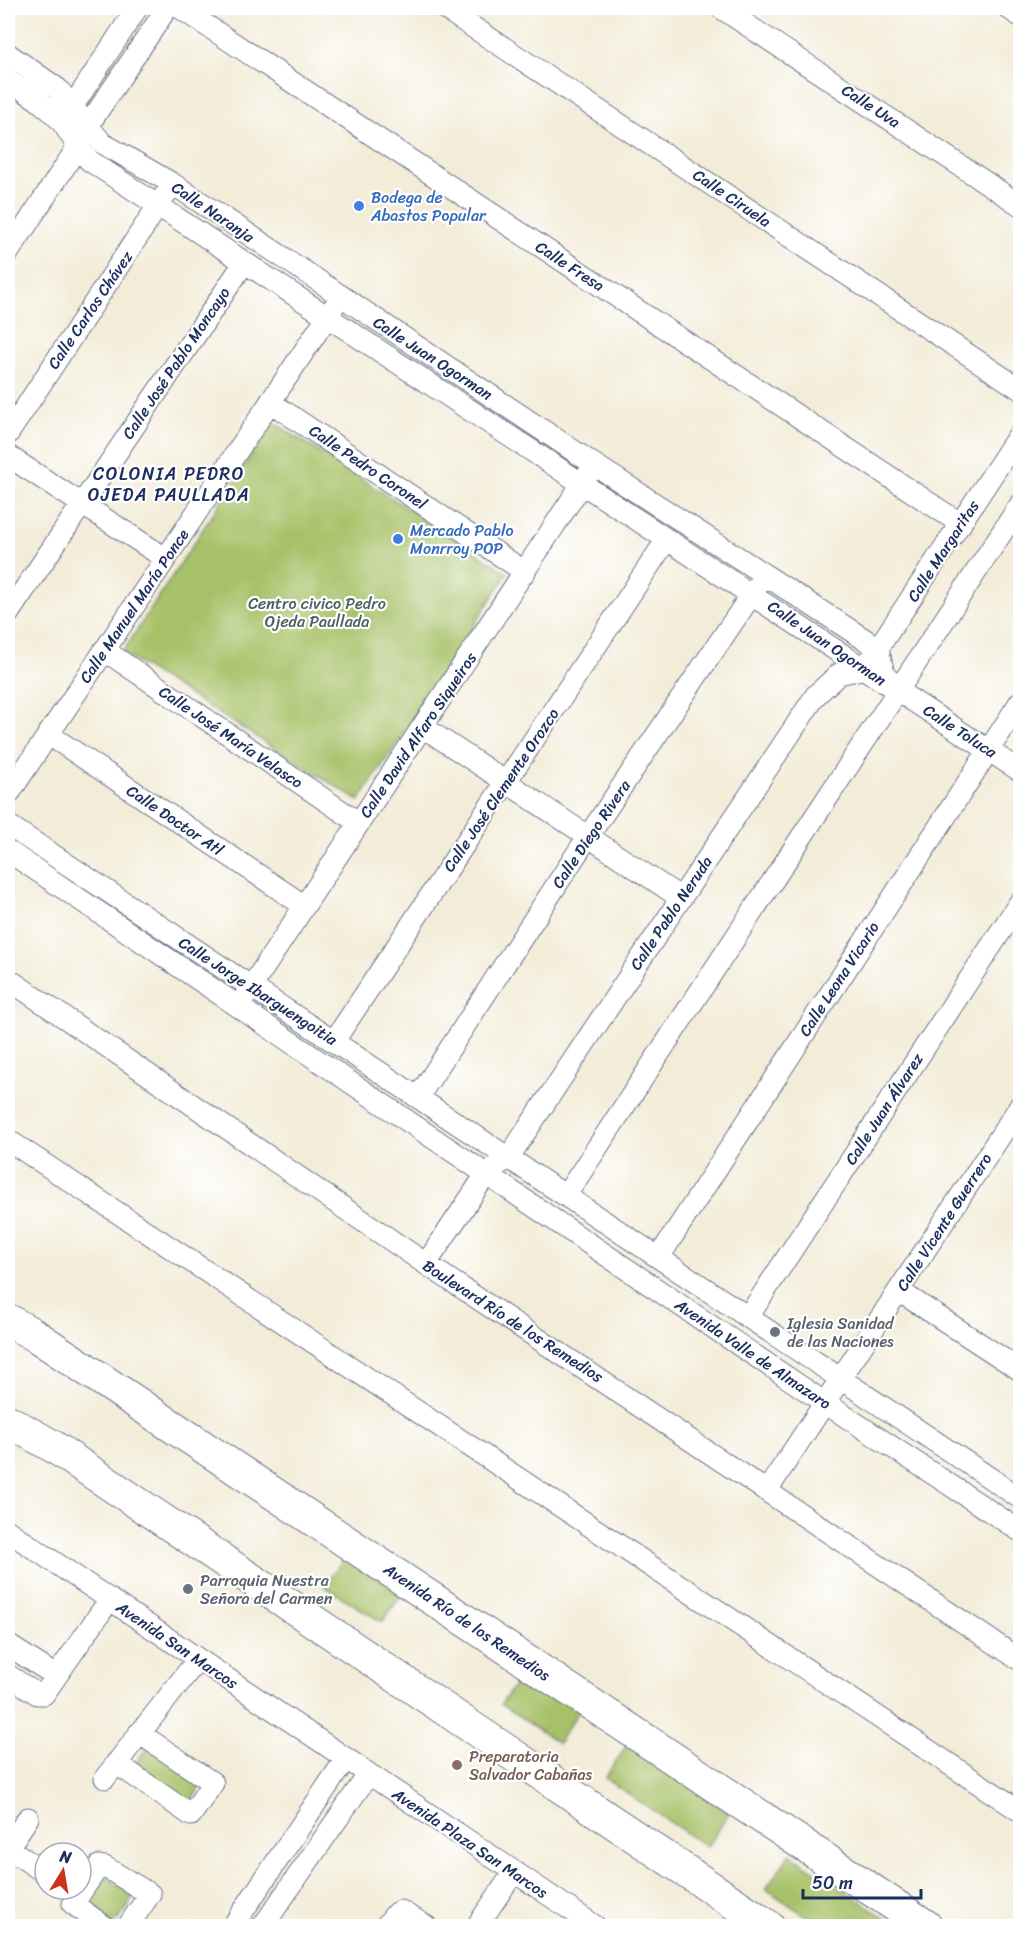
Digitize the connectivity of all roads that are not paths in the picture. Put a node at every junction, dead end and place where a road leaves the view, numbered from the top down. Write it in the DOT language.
graph roads {
  1 [pos="137,8"];
  2 [pos="167,8"];
  3 [pos="180,8"];
  4 [pos="444,8"];
  5 [pos="721,8"];
  6 [pos="1008,8"];
  7 [pos="1020,16"];
  8 [pos="8,54"];
  9 [pos="8,80"];
  10 [pos="68,114"];
  11 [pos="87,127"];
  12 [pos="76,148"];
  13 [pos="173,184"];
  14 [pos="159,205"];
  15 [pos="1020,205"];
  16 [pos="8,253"];
  17 [pos="244,262"];
  18 [pos="340,297"];
  19 [pos="326,318"];
  20 [pos="1020,389"];
  21 [pos="270,402"];
  22 [pos="1020,433"];
  23 [pos="8,434"];
  24 [pos="8,456"];
  25 [pos="594,465"];
  26 [pos="581,485"];
  27 [pos="81,503"];
  28 [pos="1020,505"];
  29 [pos="961,524"];
  30 [pos="667,539"];
  31 [pos="165,558"];
  32 [pos="525,572"];
  33 [pos="765,573"];
  34 [pos="753,593"];
  35 [pos="8,614"];
  36 [pos="878,648"];
  37 [pos="104,650"];
  38 [pos="865,668"];
  39 [pos="899,691"];
  40 [pos="1020,702"];
  41 [pos="423,727"];
  42 [pos="48,735"];
  43 [pos="988,750"];
  44 [pos="1020,771"];
  45 [pos="505,783"];
  46 [pos="8,795"];
  47 [pos="358,823"];
  48 [pos="8,825"];
  49 [pos="587,838"];
  50 [pos="8,851"];
  51 [pos="681,898"];
  52 [pos="1020,902"];
  53 [pos="303,905"];
  54 [pos="8,980"];
  55 [pos="251,987"];
  56 [pos="239,1005"];
  57 [pos="334,1041"];
  58 [pos="419,1096"];
  59 [pos="1020,1106"];
  60 [pos="8,1140"];
  61 [pos="509,1157"];
  62 [pos="487,1173"];
  63 [pos="567,1195"];
  64 [pos="659,1257"];
  65 [pos="426,1264"];
  66 [pos="899,1291"];
  67 [pos="748,1317"];
  68 [pos="8,1320"];
  69 [pos="1020,1370"];
  70 [pos="840,1379"];
  71 [pos="825,1403"];
  72 [pos="8,1421"];
  73 [pos="768,1489"];
  74 [pos="1020,1498"];
  75 [pos="8,1531"];
  76 [pos="1020,1531"];
  77 [pos="110,1599"];
  78 [pos="8,1645"];
  79 [pos="198,1659"];
  80 [pos="1020,1660"];
  81 [pos="8,1675"];
  82 [pos="56,1676"];
  83 [pos="139,1733"];
  84 [pos="345,1760"];
  85 [pos="368,1775"];
  86 [pos="1020,1810"];
  87 [pos="28,1818"];
  88 [pos="33,1864"];
  89 [pos="93,1871"];
  90 [pos="514,1872"];
  91 [pos="78,1901"];
  92 [pos="104,1926"];
  93 [pos="128,1926"];
  94 [pos="233,1926"];
  95 [pos="264,1926"];
  96 [pos="386,1926"];
  97 [pos="426,1926"];
  98 [pos="477,1926"];
  99 [pos="595,1926"];
  100 [pos="768,1926"];
  101 [pos="926,1926"];
  1 -- 10 [label="street"];
  2 -- 11 [label="street"];
  3 -- 29 [label="street, Calle Fresa"];
  4 -- 20 [label="street, Calle Ciruela"];
  5 -- 15 [label="street, Calle Uva"];
  6 -- 7 [label="street"];
  8 -- 10 [label="street"];
  9 -- 10 [label="street"];
  10 -- 11 [label="street, Calle Naranja"];
  10 -- 12 [label="street"];
  11 -- 12 [label="street"];
  11 -- 13 [label="street, Calle Naranja"];
  12 -- 14 [label="street, Calle Naranja"];
  12 -- 16 [label="street"];
  13 -- 14 [label="street, Calle Carlos Chávez"];
  13 -- 18 [label="street, Calle Naranja"];
  14 -- 17 [label="street, Calle Naranja"];
  14 -- 23 [label="street, Calle Carlos Chávez"];
  17 -- 19 [label="street, Calle Naranja"];
  17 -- 27 [label="street, Calle José Pablo Moncayo"];
  18 -- 19 [label="street, Calle Manuel María Ponce"];
  18 -- 25 [label="street, Calle Juan Ogorman"];
  19 -- 21 [label="street, Calle Manuel María Ponce"];
  19 -- 26 [label="street, Calle Juan Ogorman"];
  21 -- 31 [label="street, Calle Manuel María Ponce"];
  21 -- 32 [label="street, Calle Pedro Coronel"];
  22 -- 29 [label="street, Calle Margaritas"];
  24 -- 27 [label="street"];
  25 -- 26 [label="street, Calle David Alfaro Siqueiros"];
  25 -- 33 [label="street, Calle Juan Ogorman"];
  26 -- 30 [label="street, Calle Juan Ogorman"];
  26 -- 32 [label="street, Calle David Alfaro Siqueiros"];
  27 -- 31 [label="street"];
  27 -- 35 [label="street, Calle José Pablo Moncayo"];
  28 -- 39 [label="street"];
  29 -- 36 [label="street, Calle Margaritas"];
  30 -- 34 [label="street, Calle Juan Ogorman"];
  30 -- 45 [label="street, Calle José Clemente Orozco"];
  31 -- 37 [label="street, Calle Manuel María Ponce"];
  32 -- 41 [label="street, Calle David Alfaro Siqueiros"];
  33 -- 34 [label="street, Calle Diego Rivera"];
  33 -- 36 [label="street, Calle Juan Ogorman"];
  34 -- 38 [label="street, Calle Juan Ogorman"];
  34 -- 49 [label="street, Calle Diego Rivera"];
  36 -- 38 [label="street, Calle Margaritas"];
  36 -- 39 [label="street, Calle Juan Ogorman"];
  37 -- 42 [label="street, Calle Manuel María Ponce"];
  37 -- 47 [label="street, Calle José María Velasco"];
  38 -- 39 [label="street, Calle Juan Ogorman"];
  38 -- 51 [label="street, Calle Pablo Neruda"];
  39 -- 43 [label="street, Calle Toluca"];
  39 -- 63 [label="street"];
  40 -- 43 [label="street, Calle Leona Vicario"];
  41 -- 45 [label="street"];
  41 -- 47 [label="street, Calle David Alfaro Siqueiros"];
  42 -- 46 [label="street, Calle Manuel María Ponce"];
  42 -- 53 [label="street, Calle Doctor Atl"];
  43 -- 44 [label="street, Calle Toluca"];
  43 -- 64 [label="street, Calle Leona Vicario"];
  45 -- 49 [label="street"];
  45 -- 57 [label="street, Calle José Clemente Orozco"];
  47 -- 53 [label="street, Calle David Alfaro Siqueiros"];
  48 -- 55 [label="street, Calle Jorge Ibarguengoitia"];
  49 -- 51 [label="street"];
  49 -- 58 [label="street, Calle Diego Rivera"];
  50 -- 56 [label="street, Calle Jorge Ibarguengoitia"];
  51 -- 61 [label="street, Calle Pablo Neruda"];
  52 -- 67 [label="street, Calle Juan Álvarez"];
  53 -- 55 [label="street, Calle David Alfaro Siqueiros"];
  54 -- 65 [label="street, Boulevard Río de los Remedios"];
  55 -- 56 [label="street, Calle David Alfaro Siqueiros"];
  55 -- 57 [label="street, Calle Jorge Ibarguengoitia"];
  56 -- 62 [label="street, Calle Jorge Ibarguengoitia"];
  57 -- 58 [label="street, Calle Jorge Ibarguengoitia"];
  58 -- 61 [label="street, Calle Jorge Ibarguengoitia"];
  59 -- 66 [label="street, Calle Vicente Guerrero"];
  60 -- 86 [label="street"];
  61 -- 62 [label="street, Calle Pablo Neruda"];
  61 -- 63 [label="street, Avenida Valle de Almazaro"];
  62 -- 65 [label="street"];
  62 -- 71 [label="street, Avenida Valle de Almazaro"];
  63 -- 64 [label="street, Avenida Valle de Almazaro"];
  64 -- 67 [label="street, Avenida Valle de Almazaro"];
  65 -- 73 [label="street, Boulevard Río de los Remedios"];
  66 -- 69 [label="street"];
  66 -- 70 [label="street, Calle Vicente Guerrero"];
  67 -- 70 [label="street, Avenida Valle de Almazaro"];
  68 -- 101 [label="highway, Avenida Río de los Remedios"];
  70 -- 71 [label="street, Calle Vicente Guerrero"];
  70 -- 74 [label="street, Avenida Valle de Almazaro"];
  71 -- 73 [label="street, Calle Vicente Guerrero"];
  71 -- 76 [label="street, Avenida Valle de Almazaro"];
  72 -- 100 [label="highway"];
  73 -- 80 [label="street, Boulevard Río de los Remedios"];
  75 -- 77 [label="street, Avenida San Marcos"];
  77 -- 79 [label="street, Avenida San Marcos"];
  77 -- 82 [label="street"];
  78 -- 82 [label="street"];
  79 -- 83 [label="street"];
  79 -- 84 [label="street, Avenida San Marcos"];
  81 -- 82 [label="street"];
  83 -- 83 [label="street"];
  84 -- 85 [label="street, Avenida Plaza San Marcos"];
  84 -- 94 [label="street"];
  85 -- 90 [label="street, Avenida Plaza San Marcos"];
  85 -- 95 [label="street"];
  87 -- 88 [label="street"];
  89 -- 93 [label="street"];
  90 -- 98 [label="street"];
  90 -- 99 [label="street, Avenida Plaza San Marcos"];
  91 -- 92 [label="street"];
  96 -- 97 [label="street"];
}
